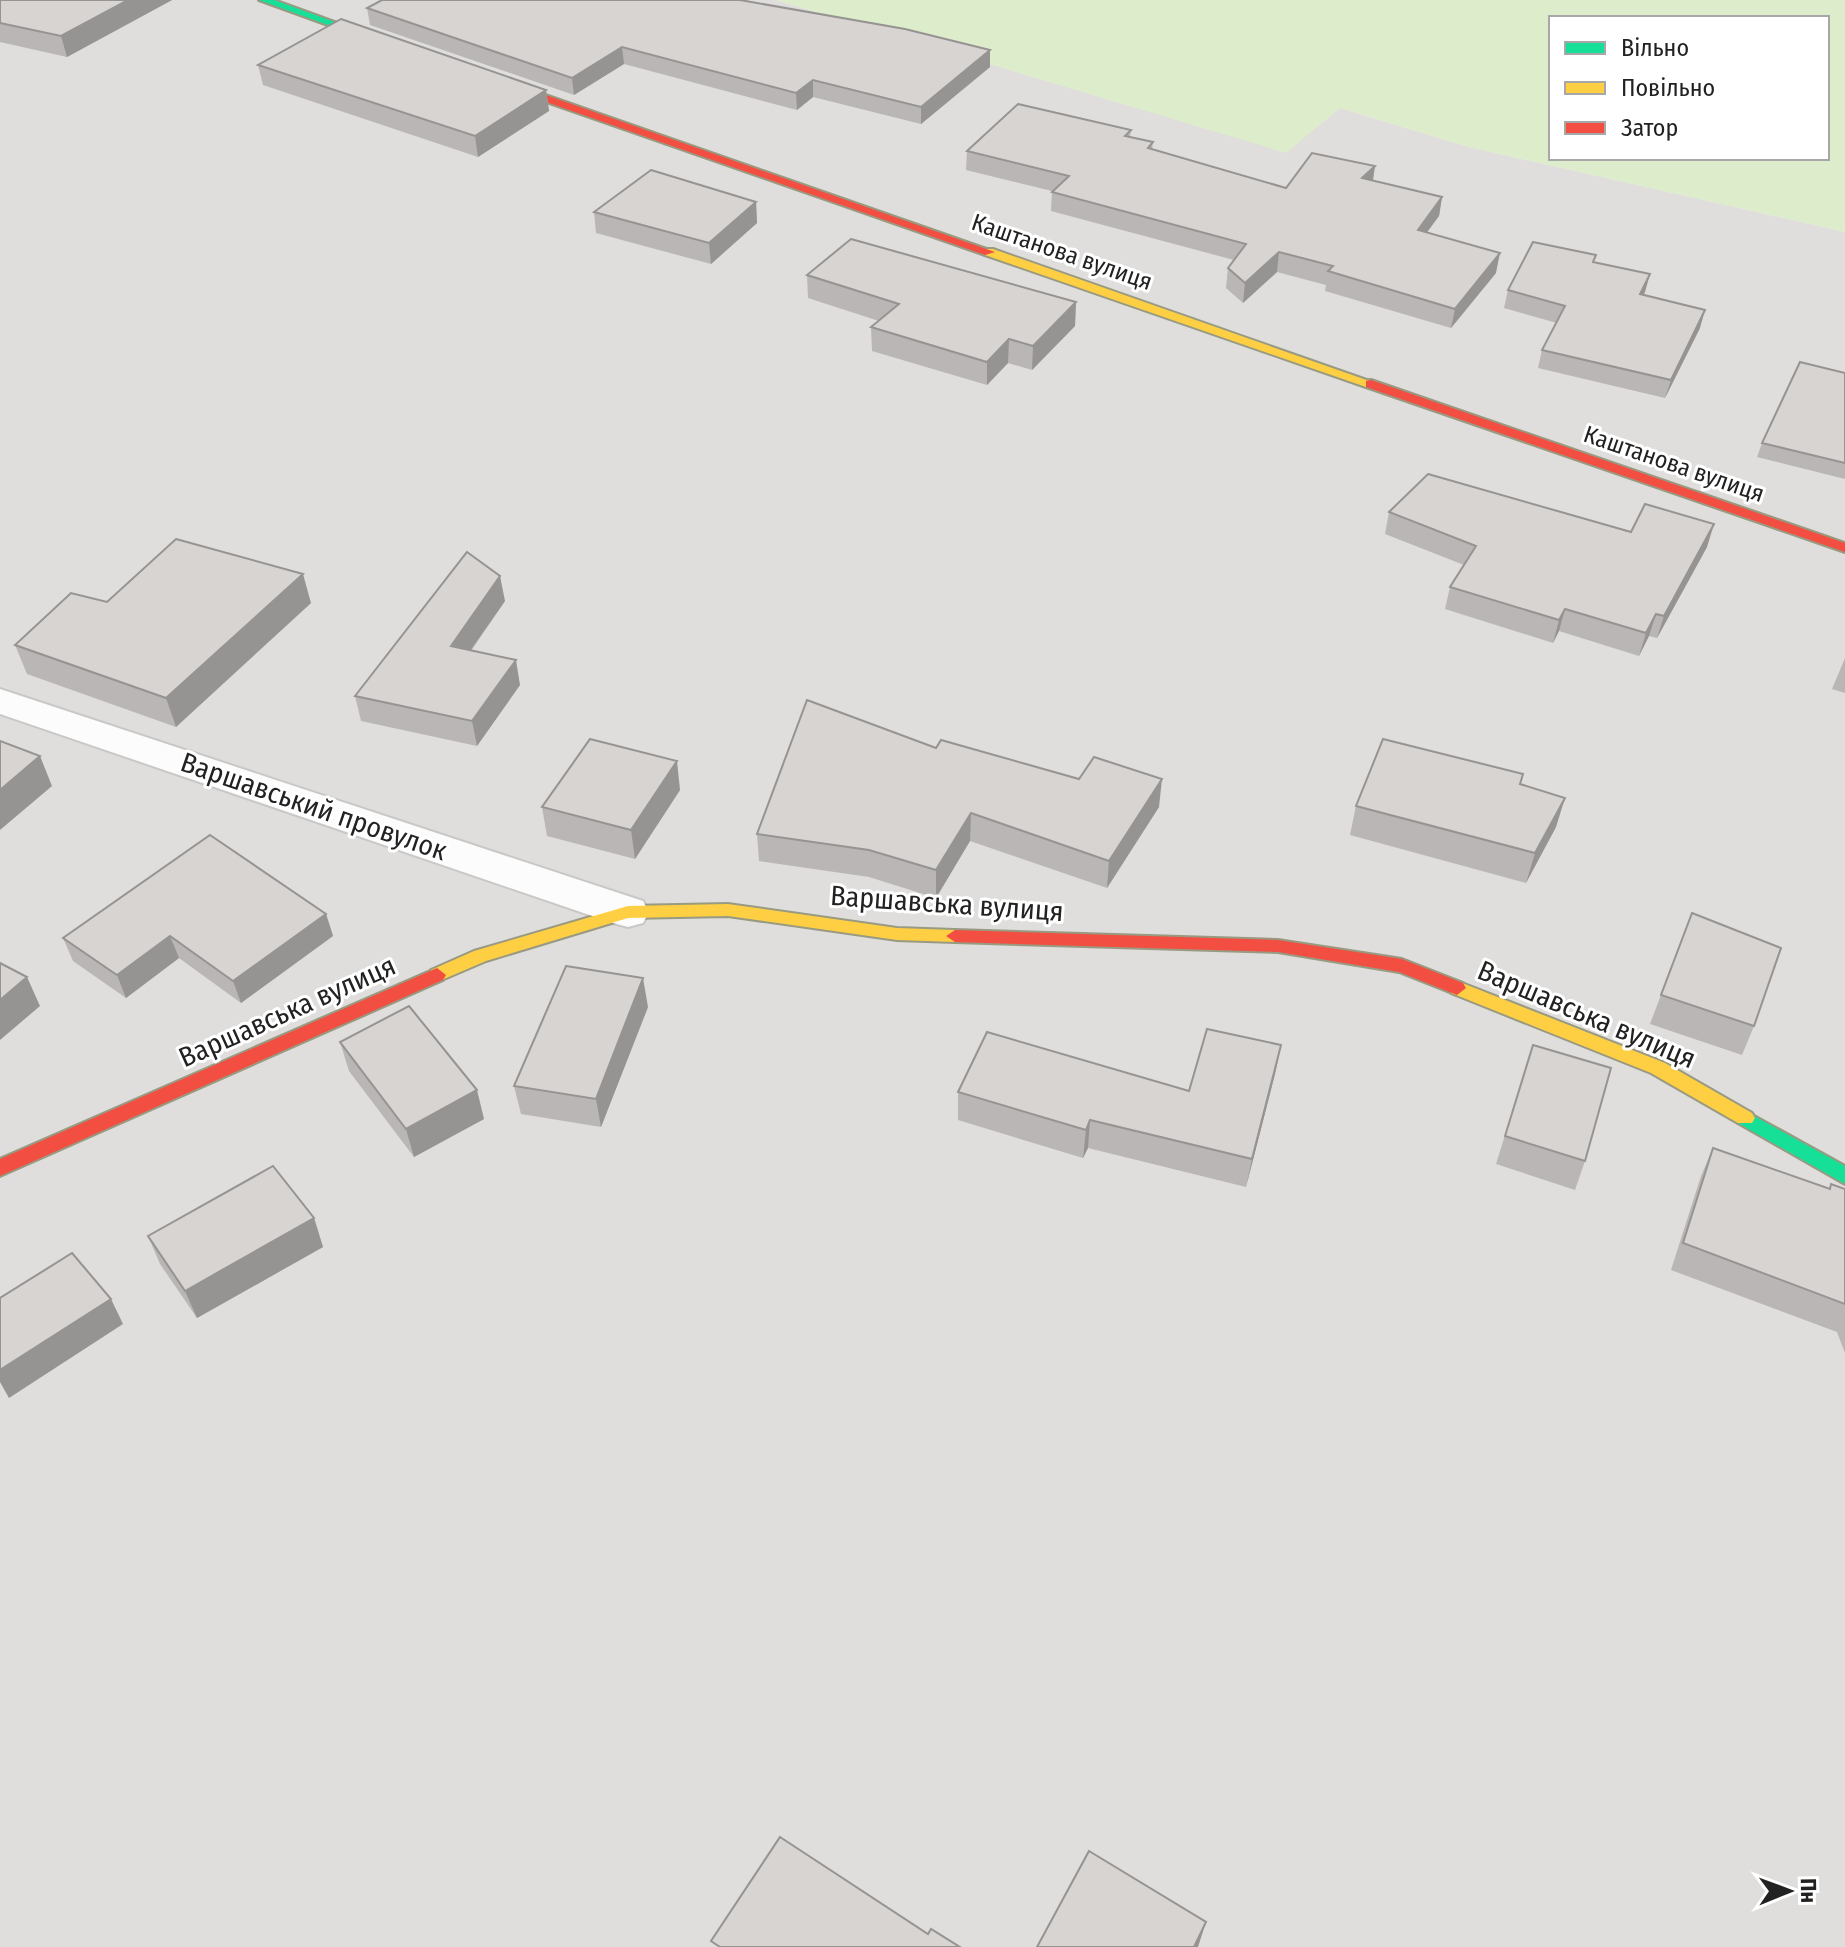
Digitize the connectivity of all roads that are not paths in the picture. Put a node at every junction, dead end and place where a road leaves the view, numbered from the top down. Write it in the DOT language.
graph roads {
  1 [pos="264,0"];
  2 [pos="411,51"];
  3 [pos="471,72"];
  4 [pos="1845,548"];
  5 [pos="0,701"];
  6 [pos="628,912"];
  7 [pos="0,1168"];
  8 [pos="1845,1176"];
  1 -- 2 [label="main road"];
  3 -- 4 [label="main road, Каштанова вулиця"];
  5 -- 6 [label="street, Варшавський провулок"];
  6 -- 7 [label="main road, Варшавська вулиця"];
  6 -- 8 [label="main road, Варшавська вулиця"];
}
